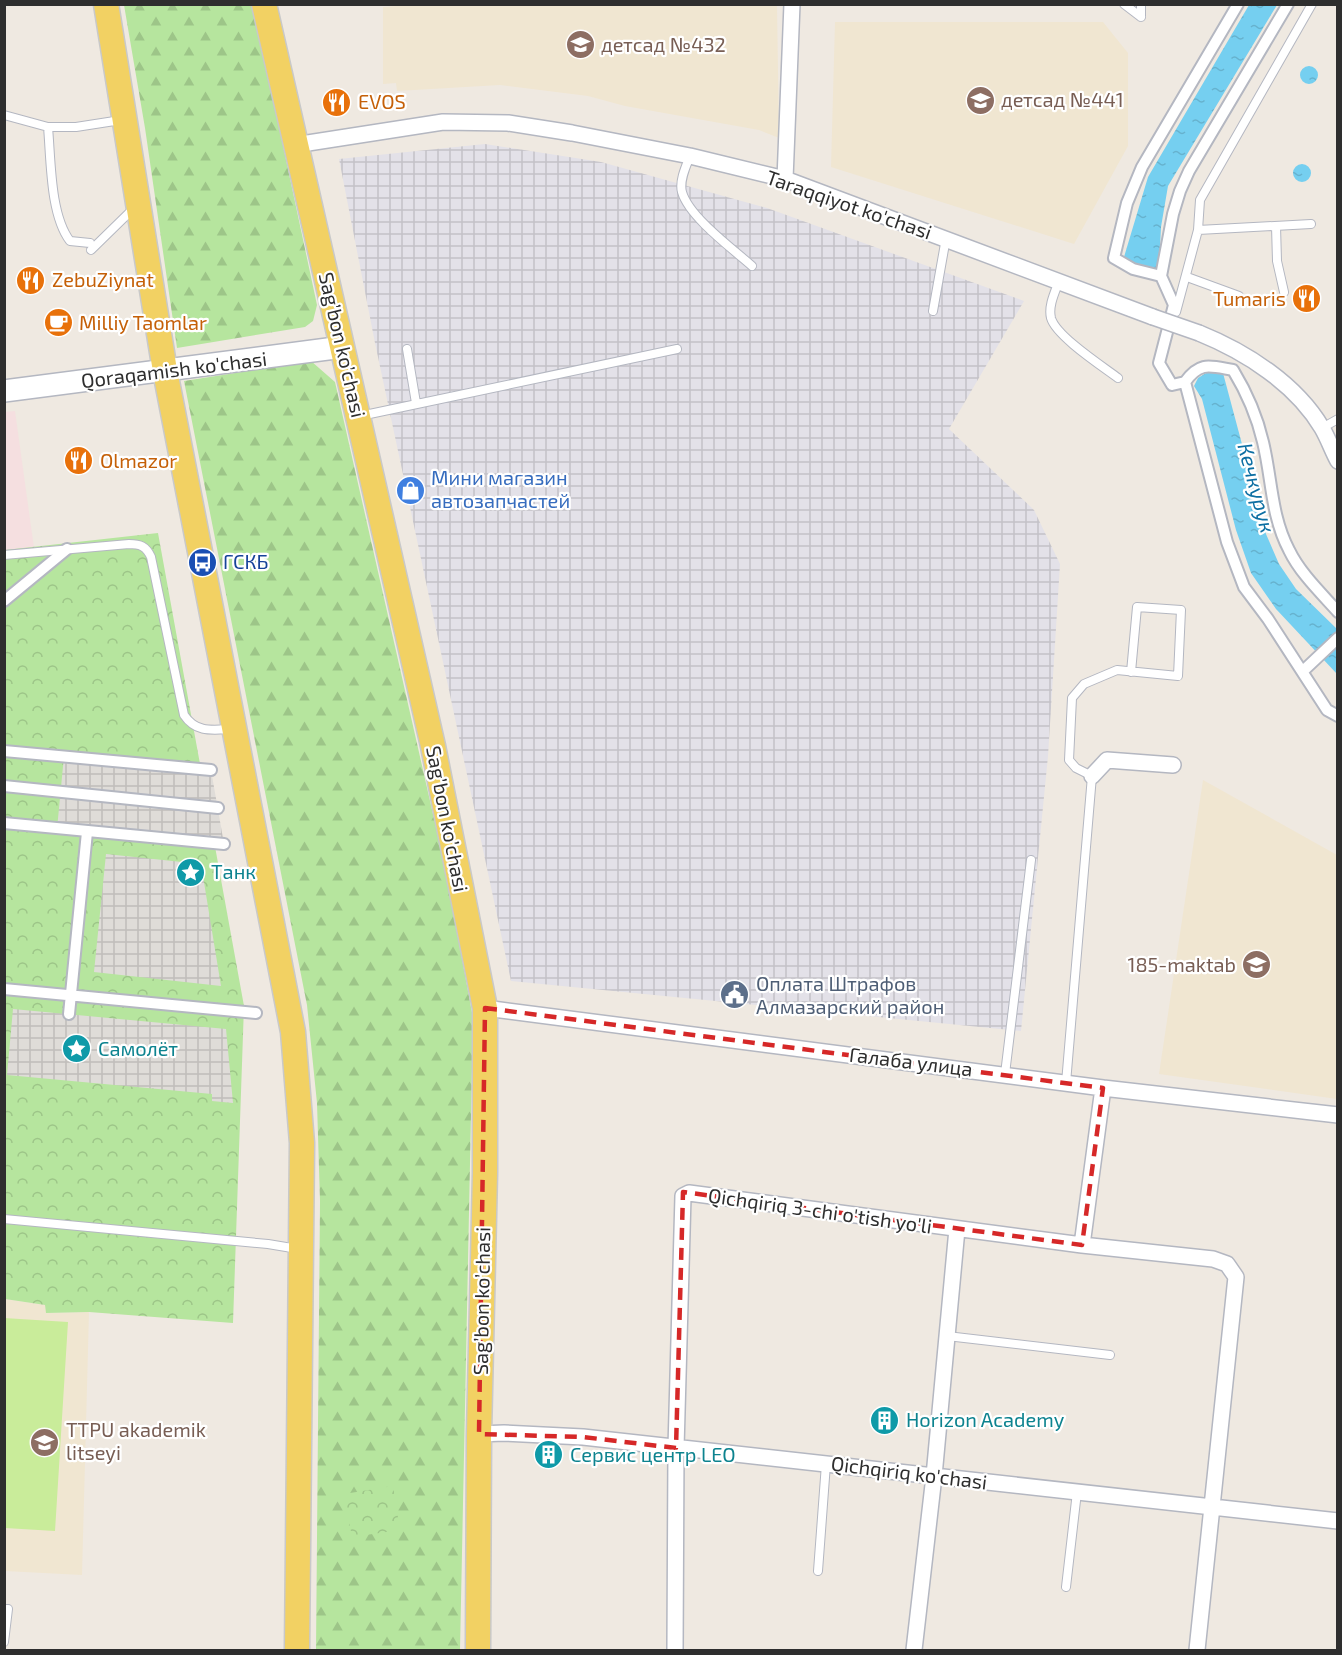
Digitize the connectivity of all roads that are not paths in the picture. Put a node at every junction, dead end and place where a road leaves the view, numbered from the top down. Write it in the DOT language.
graph roads {
  1 [pos="106,4"];
  2 [pos="264,4"];
  3 [pos="792,4"];
  4 [pos="1124,4"];
  5 [pos="1141,4"];
  6 [pos="1238,4"];
  7 [pos="1288,4"];
  8 [pos="1312,4"];
  9 [pos="4,115"];
  10 [pos="125,119"];
  11 [pos="48,128"];
  12 [pos="295,145"];
  13 [pos="690,156"];
  14 [pos="785,180"];
  15 [pos="138,203"];
  16 [pos="1311,224"];
  17 [pos="1276,226"];
  18 [pos="1198,230"];
  19 [pos="946,238"];
  20 [pos="752,266"];
  21 [pos="1161,276"];
  22 [pos="1187,277"];
  23 [pos="1059,281"];
  24 [pos="1284,292"];
  25 [pos="1239,296"];
  26 [pos="933,311"];
  27 [pos="1172,323"];
  28 [pos="341,341"];
  29 [pos="676,348"];
  30 [pos="407,349"];
  31 [pos="164,365"];
  32 [pos="4,378"];
  33 [pos="1118,378"];
  34 [pos="1185,382"];
  35 [pos="4,391"];
  36 [pos="416,403"];
  37 [pos="359,416"];
  38 [pos="1338,419"];
  39 [pos="1322,428"];
  40 [pos="1338,461"];
  41 [pos="67,549"];
  42 [pos="4,555"];
  43 [pos="4,601"];
  44 [pos="1338,612"];
  45 [pos="1338,638"];
  46 [pos="1303,671"];
  47 [pos="1131,672"];
  48 [pos="1338,716"];
  49 [pos="234,729"];
  50 [pos="4,750"];
  51 [pos="1173,765"];
  52 [pos="211,770"];
  53 [pos="1092,776"];
  54 [pos="4,786"];
  55 [pos="218,808"];
  56 [pos="4,823"];
  57 [pos="87,832"];
  58 [pos="224,844"];
  59 [pos="1031,860"];
  60 [pos="4,989"];
  61 [pos="71,996"];
  62 [pos="484,1008"];
  63 [pos="256,1013"];
  64 [pos="69,1014"];
  65 [pos="1005,1074"];
  66 [pos="1066,1083"];
  67 [pos="1103,1088"];
  68 [pos="1338,1115"];
  69 [pos="4,1219"];
  70 [pos="957,1229"];
  71 [pos="1082,1245"];
  72 [pos="300,1250"];
  73 [pos="947,1336"];
  74 [pos="1110,1355"];
  75 [pos="479,1434"];
  76 [pos="676,1448"];
  77 [pos="826,1464"];
  78 [pos="934,1476"];
  79 [pos="1077,1492"];
  80 [pos="1212,1507"];
  81 [pos="1338,1521"];
  82 [pos="818,1571"];
  83 [pos="1066,1587"];
  84 [pos="4,1609"];
  85 [pos="4,1642"];
  86 [pos="297,1650"];
  87 [pos="477,1650"];
  88 [pos="675,1650"];
  89 [pos="914,1650"];
  90 [pos="1197,1650"];
  1 -- 10 [label="main road"];
  2 -- 12 [label="main road, Sag’bon ko’chasi"];
  3 -- 14 [label="street"];
  4 -- 5 [label="lane"];
  6 -- 21 [label="street"];
  7 -- 21 [label="street"];
  8 -- 18 [label="lane"];
  9 -- 11 [label="lane"];
  10 -- 11 [label="lane"];
  10 -- 15 [label="main road"];
  11 -- 15 [label="lane"];
  12 -- 13 [label="street, Taraqqiyot ko'chasi"];
  12 -- 28 [label="main road, Sag’bon ko’chasi"];
  13 -- 14 [label="street, Taraqqiyot ko'chasi"];
  13 -- 20 [label="lane"];
  14 -- 19 [label="street, Taraqqiyot ko'chasi"];
  15 -- 31 [label="main road"];
  16 -- 17 [label="lane"];
  17 -- 18 [label="lane"];
  17 -- 24 [label="lane"];
  18 -- 22 [label="lane"];
  19 -- 23 [label="street, Taraqqiyot ko'chasi"];
  19 -- 26 [label="lane"];
  21 -- 34 [label="street"];
  22 -- 25 [label="lane"];
  22 -- 27 [label="lane"];
  23 -- 27 [label="street, Taraqqiyot ko'chasi, bridge"];
  23 -- 33 [label="lane"];
  27 -- 39 [label="street, Taraqqiyot ko'chasi, bridge"];
  28 -- 31 [label="main road, Qoraqamish ko'chasi"];
  28 -- 37 [label="main road, Sag’bon ko’chasi"];
  29 -- 36 [label="lane"];
  30 -- 36 [label="lane"];
  31 -- 32 [label="main road, Qoraqamish ko'chasi"];
  31 -- 35 [label="main road, Qoraqamish ko'chasi"];
  31 -- 49 [label="main road"];
  34 -- 44 [label="street"];
  34 -- 46 [label="street"];
  36 -- 37 [label="lane"];
  37 -- 62 [label="main road, Sag’bon ko’chasi"];
  38 -- 39 [label="lane"];
  39 -- 40 [label="street, Taraqqiyot ko'chasi"];
  41 -- 42 [label="lane"];
  41 -- 43 [label="street"];
  41 -- 49 [label="lane"];
  45 -- 46 [label="street"];
  46 -- 48 [label="street"];
  47 -- 47 [label="lane"];
  47 -- 53 [label="lane"];
  49 -- 72 [label="main road"];
  50 -- 52 [label="street"];
  51 -- 53 [label="street"];
  53 -- 66 [label="lane"];
  54 -- 55 [label="street"];
  56 -- 57 [label="street"];
  57 -- 58 [label="street"];
  57 -- 61 [label="street"];
  59 -- 65 [label="lane"];
  60 -- 61 [label="street"];
  61 -- 63 [label="street"];
  61 -- 64 [label="street"];
  62 -- 65 [label="street, Галаба улица"];
  62 -- 75 [label="main road, Sag’bon ko’chasi"];
  65 -- 66 [label="street, Галаба улица"];
  66 -- 67 [label="street, Галаба улица"];
  67 -- 68 [label="street, Галаба улица"];
  67 -- 71 [label="street"];
  69 -- 72 [label="lane"];
  70 -- 71 [label="street, Qichqiriq 3-chi o'tish yo'li"];
  70 -- 73 [label="street, Qichqiriq 3-chi o'tish yo'li"];
  70 -- 76 [label="street, Qichqiriq 3-chi o'tish yo'li"];
  71 -- 80 [label="street, Qichqiriq 3-chi o'tish yo'li"];
  72 -- 86 [label="main road"];
  73 -- 74 [label="lane"];
  73 -- 78 [label="street, Qichqiriq 3-chi o'tish yo'li"];
  75 -- 76 [label="street, Qichqiriq ko'chasi"];
  75 -- 87 [label="main road, Sag’bon ko’chasi"];
  76 -- 77 [label="street, Qichqiriq ko'chasi"];
  76 -- 88 [label="street"];
  77 -- 78 [label="street, Qichqiriq ko'chasi"];
  77 -- 82 [label="lane"];
  78 -- 79 [label="street, Qichqiriq ko'chasi"];
  78 -- 89 [label="street, Qichqiriq 3-chi o'tish yo'li"];
  79 -- 80 [label="street, Qichqiriq ko'chasi"];
  79 -- 83 [label="lane"];
  80 -- 81 [label="street, Qichqiriq ko'chasi"];
  80 -- 90 [label="street, Qichqiriq 3-chi o'tish yo'li"];
  84 -- 85 [label="lane"];
}
